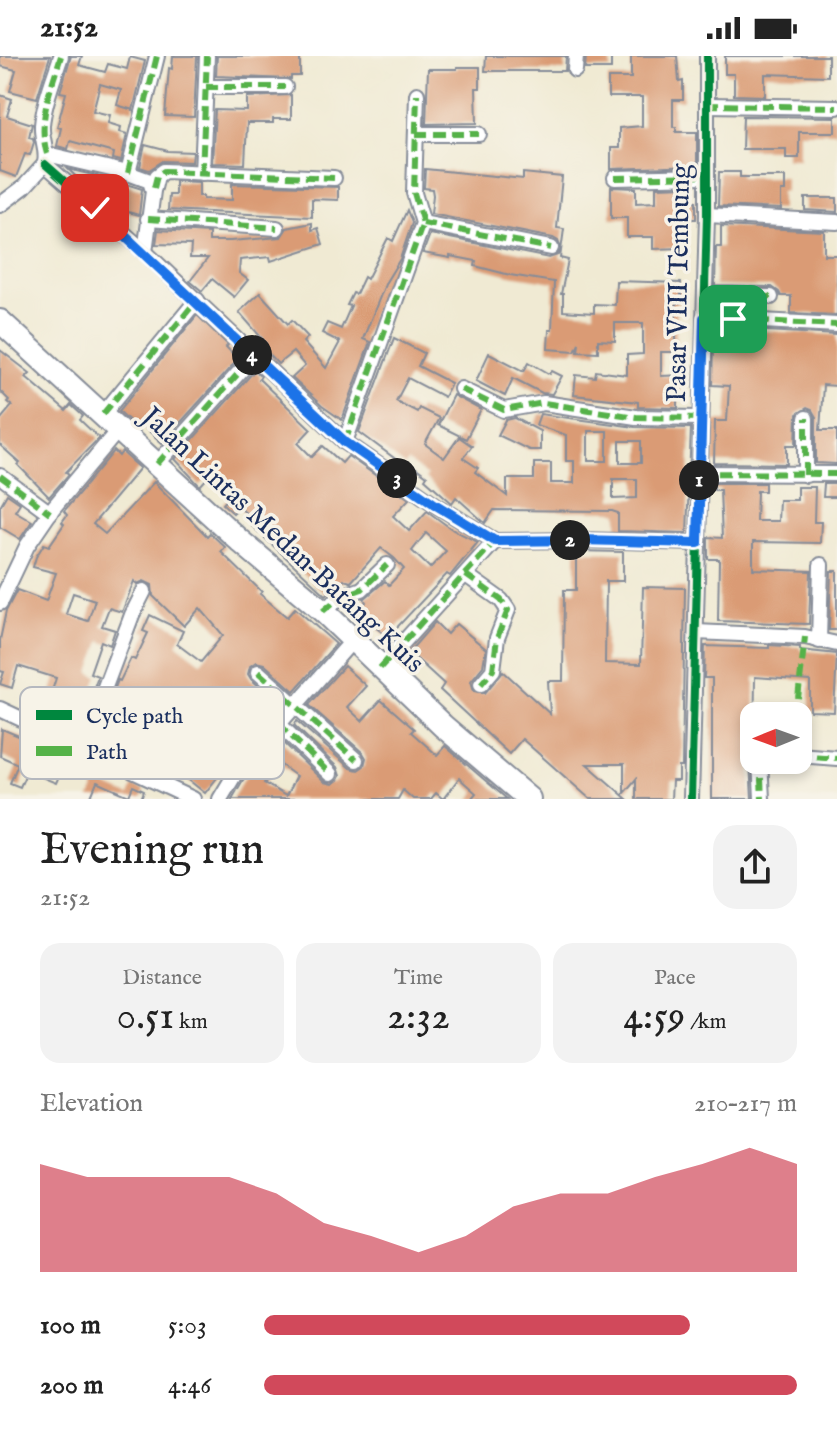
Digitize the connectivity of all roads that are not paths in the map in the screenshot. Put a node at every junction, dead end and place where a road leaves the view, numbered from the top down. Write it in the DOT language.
graph roads {
  1 [pos="61,56"];
  2 [pos="157,56"];
  3 [pos="207,56"];
  4 [pos="707,56"];
  5 [pos="206,87"];
  6 [pos="285,87"];
  7 [pos="417,94"];
  8 [pos="707,105"];
  9 [pos="837,107"];
  10 [pos="416,134"];
  11 [pos="479,134"];
  12 [pos="46,159"];
  13 [pos="128,173"];
  14 [pos="202,173"];
  15 [pos="706,176"];
  16 [pos="334,178"];
  17 [pos="615,178"];
  18 [pos="154,188"];
  19 [pos="0,205"];
  20 [pos="707,215"];
  21 [pos="148,219"];
  22 [pos="837,222"];
  23 [pos="423,223"];
  24 [pos="277,228"];
  25 [pos="551,248"];
  26 [pos="145,252"];
  27 [pos="705,296"];
  28 [pos="771,297"];
  29 [pos="197,300"];
  30 [pos="704,318"];
  31 [pos="0,321"];
  32 [pos="837,325"];
  33 [pos="253,357"];
  34 [pos="461,389"];
  35 [pos="700,418"];
  36 [pos="806,418"];
  37 [pos="111,422"];
  38 [pos="345,442"];
  39 [pos="157,464"];
  40 [pos="700,473"];
  41 [pos="837,474"];
  42 [pos="806,475"];
  43 [pos="0,476"];
  44 [pos="50,513"];
  45 [pos="495,541"];
  46 [pos="698,543"];
  47 [pos="387,565"];
  48 [pos="821,565"];
  49 [pos="466,575"];
  50 [pos="144,591"];
  51 [pos="0,603"];
  52 [pos="323,611"];
  53 [pos="696,632"];
  54 [pos="352,641"];
  55 [pos="819,641"];
  56 [pos="837,644"];
  57 [pos="380,668"];
  58 [pos="258,672"];
  59 [pos="481,684"];
  60 [pos="105,687"];
  61 [pos="275,687"];
  62 [pos="284,695"];
  63 [pos="296,706"];
  64 [pos="0,709"];
  65 [pos="20,719"];
  66 [pos="284,719"];
  67 [pos="284,729"];
  68 [pos="812,756"];
  69 [pos="837,758"];
  70 [pos="356,760"];
  71 [pos="330,774"];
  72 [pos="761,774"];
  73 [pos="149,779"];
  74 [pos="232,779"];
  75 [pos="193,799"];
  76 [pos="220,799"];
  77 [pos="529,799"];
  78 [pos="691,799"];
  79 [pos="762,799"];
  1 -- 12 [label="street"];
  2 -- 13 [label="street"];
  3 -- 5 [label="street"];
  4 -- 8 [label="street, Pasar VIII Tembung"];
  5 -- 6 [label="street"];
  5 -- 14 [label="street"];
  7 -- 10 [label="street"];
  8 -- 9 [label="street"];
  8 -- 15 [label="street, Pasar VIII Tembung"];
  10 -- 11 [label="street"];
  10 -- 23 [label="street"];
  12 -- 13 [label="street"];
  12 -- 19 [label="street"];
  12 -- 26 [label="street"];
  13 -- 18 [label="street"];
  14 -- 16 [label="street"];
  14 -- 18 [label="street"];
  15 -- 17 [label="street"];
  15 -- 20 [label="street, Pasar VIII Tembung"];
  18 -- 21 [label="street"];
  20 -- 22 [label="street"];
  20 -- 27 [label="street, Pasar VIII Tembung"];
  21 -- 24 [label="street"];
  21 -- 26 [label="street"];
  23 -- 25 [label="street"];
  23 -- 38 [label="street"];
  26 -- 29 [label="street"];
  27 -- 28 [label="street"];
  27 -- 30 [label="street, Pasar VIII Tembung"];
  29 -- 33 [label="street"];
  29 -- 37 [label="street"];
  30 -- 32 [label="street"];
  30 -- 35 [label="street, Pasar VIII Tembung"];
  31 -- 37 [label="highway, Jalan Lintas Medan–Batang Kuis"];
  33 -- 38 [label="street"];
  33 -- 39 [label="street"];
  34 -- 35 [label="street"];
  35 -- 40 [label="street, Pasar VIII Tembung"];
  36 -- 42 [label="street"];
  37 -- 39 [label="highway, Jalan Lintas Medan–Batang Kuis"];
  37 -- 44 [label="street"];
  38 -- 45 [label="street"];
  39 -- 52 [label="highway, Jalan Lintas Medan–Batang Kuis"];
  40 -- 42 [label="street"];
  40 -- 46 [label="street, Pasar VIII Tembung"];
  41 -- 42 [label="street"];
  43 -- 44 [label="street"];
  44 -- 51 [label="street"];
  45 -- 46 [label="street"];
  45 -- 49 [label="street"];
  46 -- 53 [label="street, Pasar VIII Tembung"];
  47 -- 52 [label="street"];
  48 -- 55 [label="street"];
  49 -- 57 [label="street"];
  49 -- 59 [label="street"];
  50 -- 60 [label="street"];
  52 -- 54 [label="highway, Jalan Lintas Medan–Batang Kuis"];
  53 -- 55 [label="street"];
  53 -- 78 [label="street, Pasar VIII Tembung"];
  54 -- 57 [label="highway, Jalan Lintas Medan–Batang Kuis"];
  54 -- 63 [label="street"];
  55 -- 56 [label="street"];
  57 -- 77 [label="highway, Jalan Lintas Medan–Batang Kuis"];
  58 -- 61 [label="street"];
  62 -- 63 [label="street"];
  63 -- 66 [label="street"];
  63 -- 70 [label="street"];
  64 -- 65 [label="street"];
  67 -- 71 [label="street"];
  68 -- 69 [label="street"];
  72 -- 79 [label="street"];
  73 -- 75 [label="street"];
  74 -- 76 [label="street"];
}
